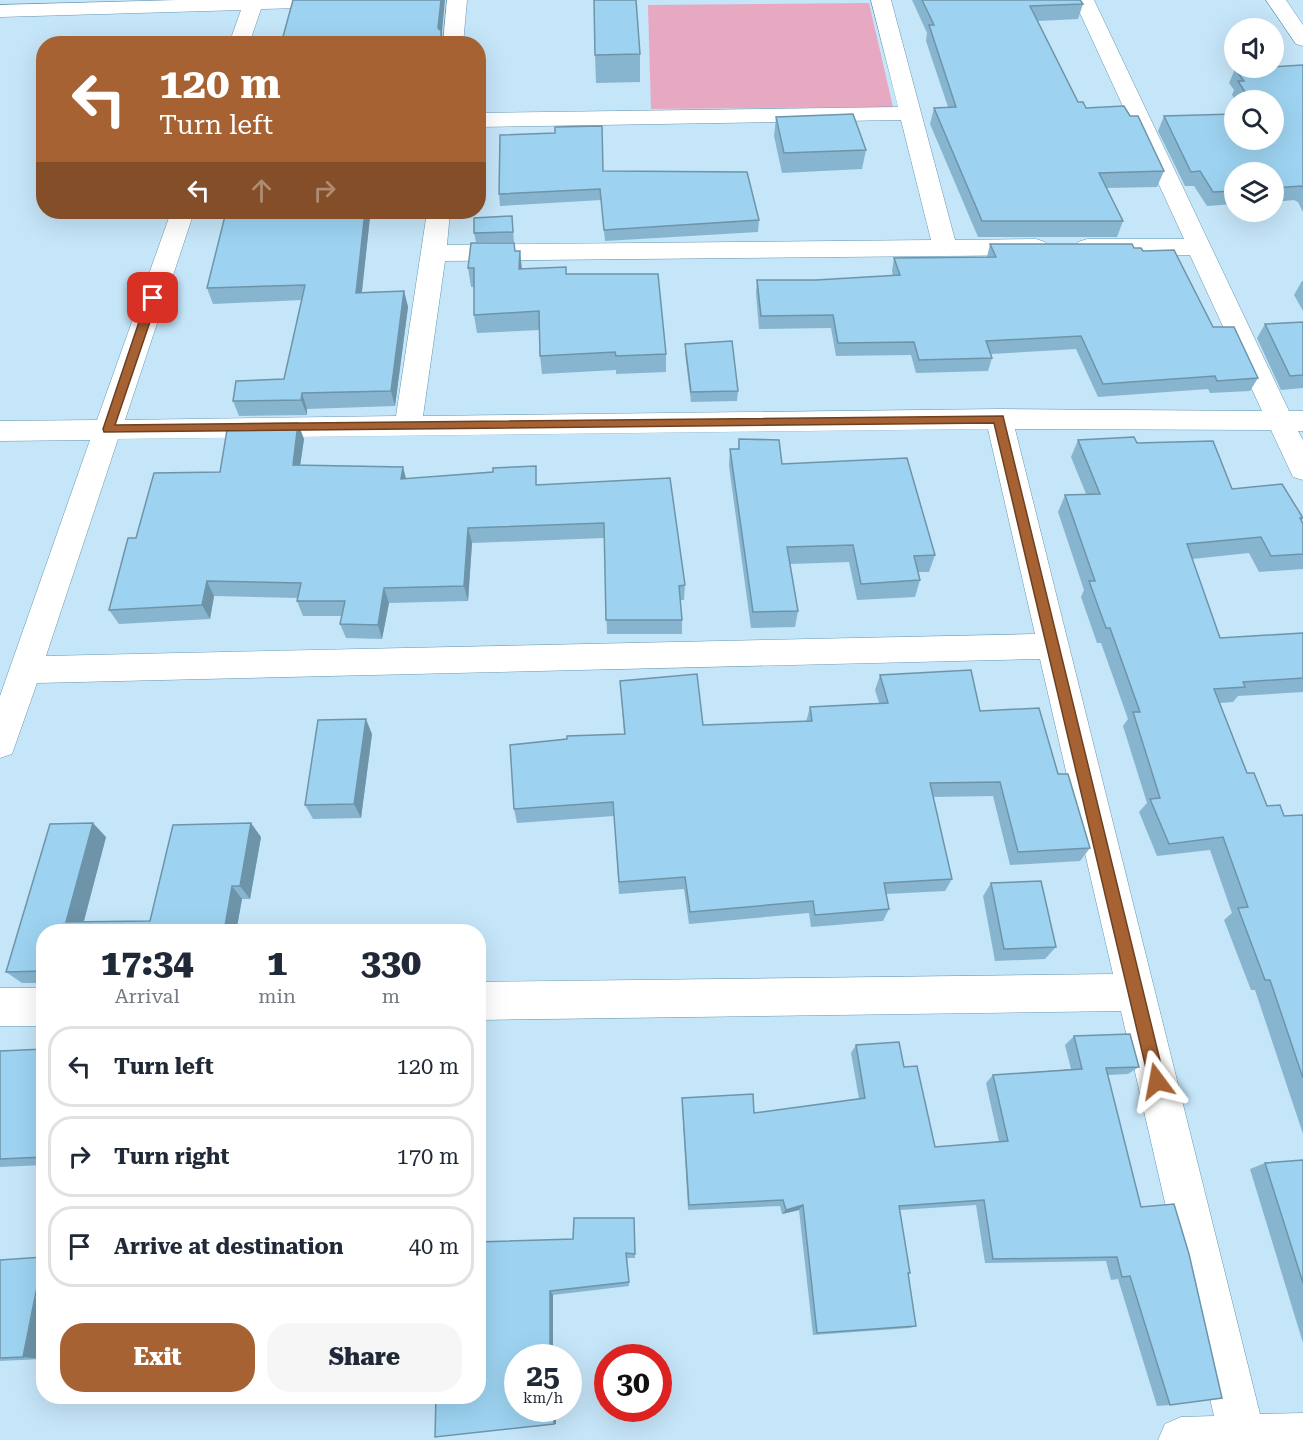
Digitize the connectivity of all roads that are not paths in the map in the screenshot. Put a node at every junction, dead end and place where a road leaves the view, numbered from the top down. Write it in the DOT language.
graph roads {
  1 [pos="386,0"];
  2 [pos="457,0"];
  3 [pos="881,0"];
  4 [pos="1084,0"];
  5 [pos="1275,0"];
  6 [pos="254,2"];
  7 [pos="0,11"];
  8 [pos="242,36"];
  9 [pos="454,36"];
  10 [pos="1303,40"];
  11 [pos="910,113"];
  12 [pos="486,120"];
  13 [pos="180,219"];
  14 [pos="437,219"];
  15 [pos="945,246"];
  16 [pos="1199,247"];
  17 [pos="434,253"];
  18 [pos="999,419"];
  19 [pos="1292,421"];
  20 [pos="408,426"];
  21 [pos="108,429"];
  22 [pos="0,431"];
  23 [pos="1303,470"];
  24 [pos="1053,646"];
  25 [pos="25,670"];
  26 [pos="0,744"];
  27 [pos="1136,992"];
  28 [pos="486,1001"];
  29 [pos="0,1007"];
  30 [pos="36,1007"];
  31 [pos="1303,1436"];
  32 [pos="1242,1437"];
  33 [pos="1181,1440"];
  1 -- 6 [label="street"];
  2 -- 9 [label="street"];
  3 -- 11 [label="street"];
  4 -- 16 [label="street"];
  5 -- 10 [label="street"];
  6 -- 7 [label="street"];
  6 -- 8 [label="street"];
  11 -- 12 [label="street"];
  11 -- 15 [label="street"];
  13 -- 21 [label="street"];
  14 -- 17 [label="street"];
  15 -- 16 [label="street"];
  15 -- 17 [label="street"];
  16 -- 19 [label="street"];
  17 -- 20 [label="street"];
  18 -- 19 [label="street"];
  18 -- 20 [label="street"];
  18 -- 24 [label="street"];
  19 -- 23 [label="street"];
  20 -- 21 [label="street"];
  21 -- 22 [label="street"];
  21 -- 25 [label="street"];
  24 -- 25 [label="street"];
  24 -- 27 [label="street"];
  25 -- 26 [label="street"];
  27 -- 28 [label="street"];
  27 -- 32 [label="street"];
  29 -- 30 [label="street"];
  31 -- 32 [label="street"];
  32 -- 33 [label="street"];
}
